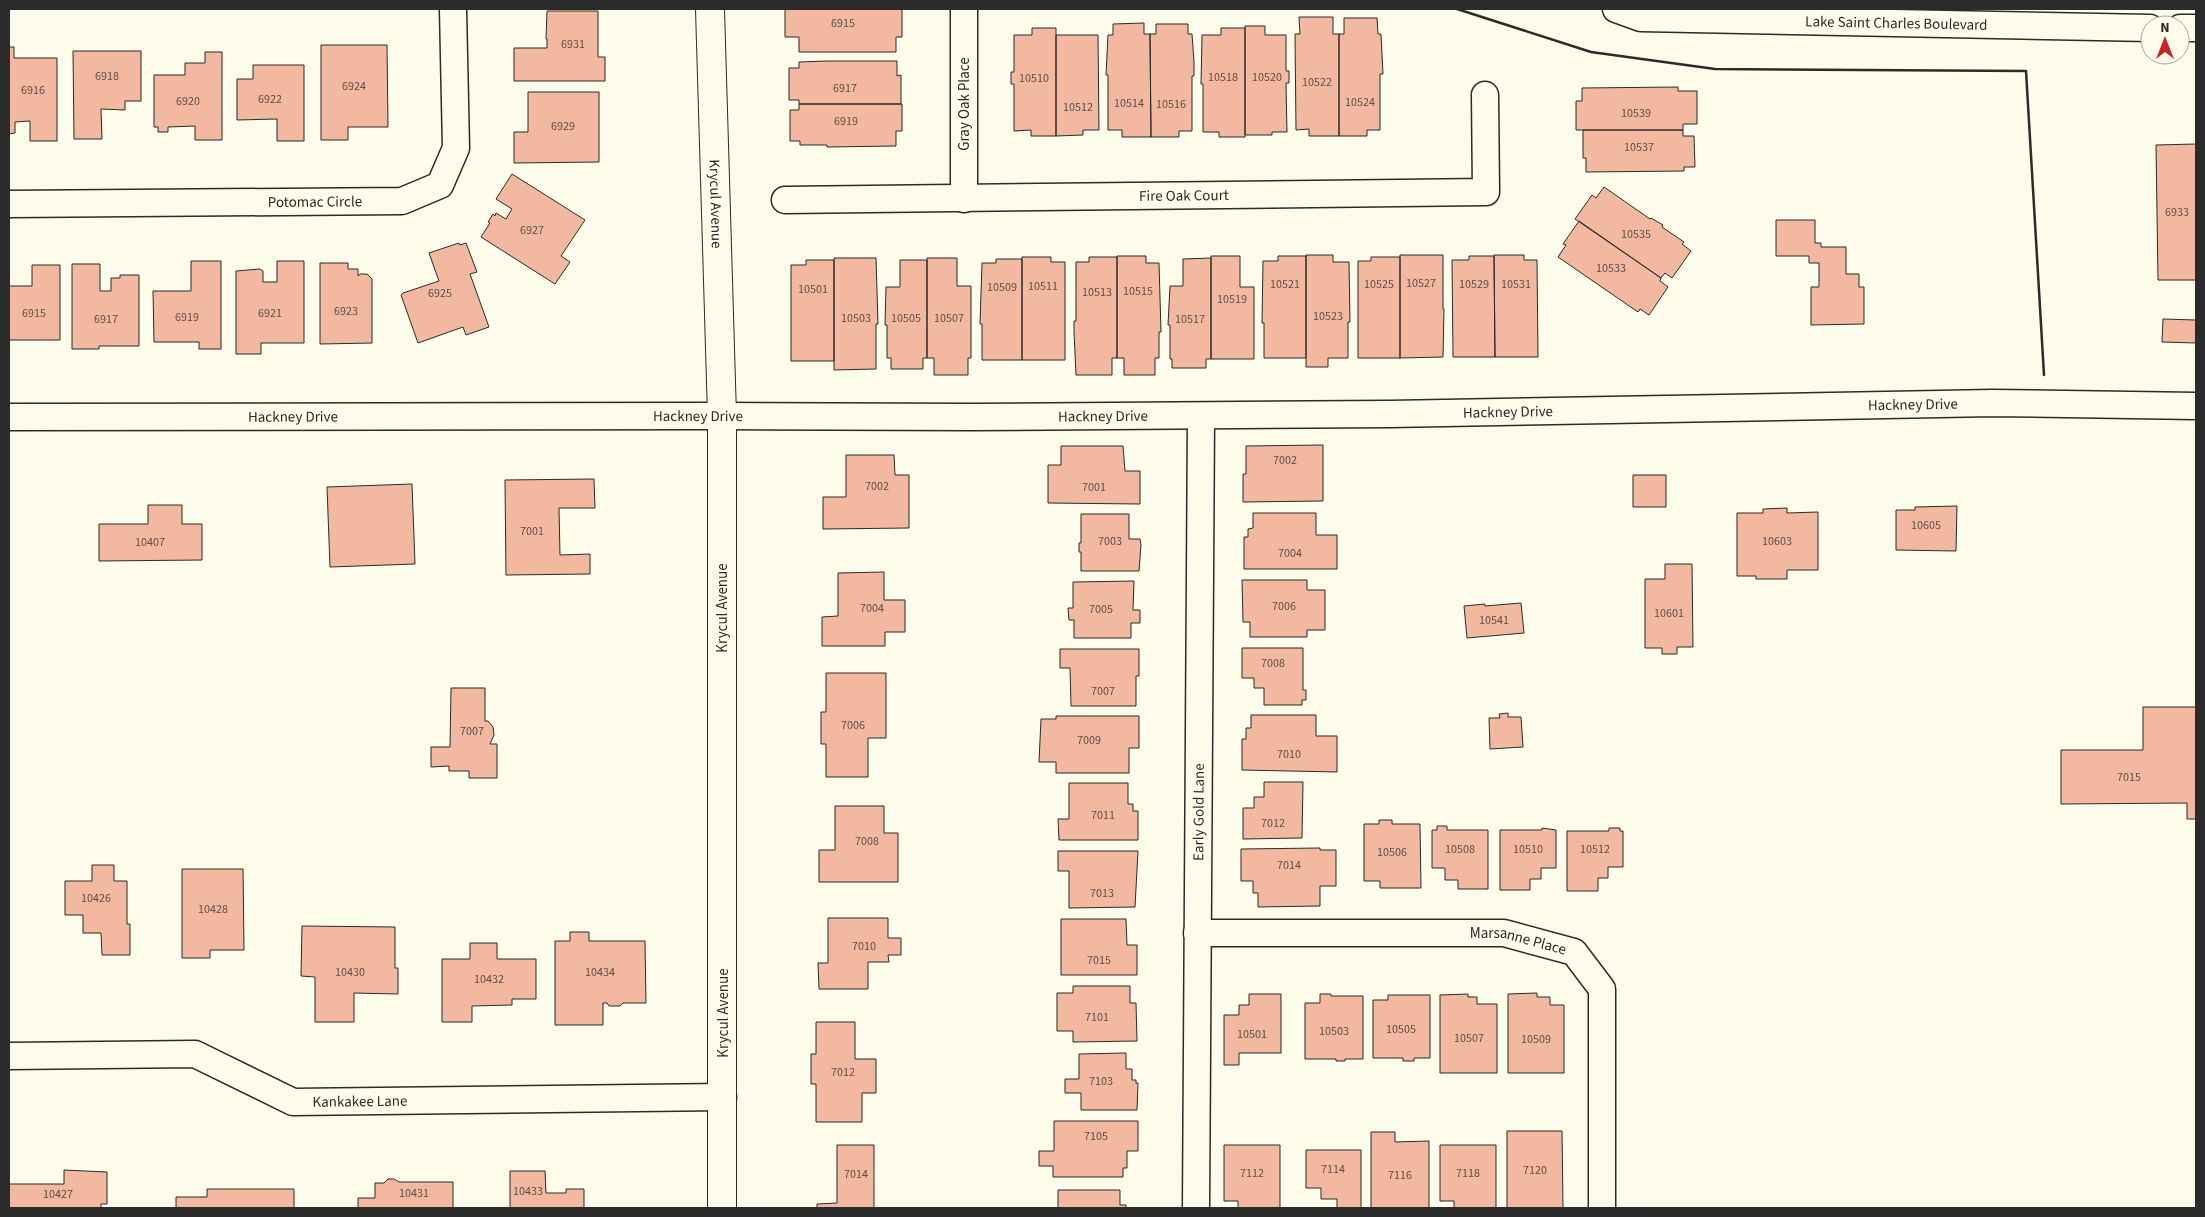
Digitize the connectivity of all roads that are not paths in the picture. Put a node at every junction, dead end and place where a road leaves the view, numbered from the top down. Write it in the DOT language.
graph roads {
  1 [pos="453,9"];
  2 [pos="710,9"];
  3 [pos="964,9"];
  4 [pos="1616,9"];
  5 [pos="2140,28"];
  6 [pos="1485,94"];
  7 [pos="964,199"];
  8 [pos="785,200"];
  9 [pos="9,204"];
  10 [pos="2196,406"];
  11 [pos="722,416"];
  12 [pos="1200,416"];
  13 [pos="9,417"];
  14 [pos="1198,934"];
  15 [pos="9,1056"];
  16 [pos="723,1097"];
  17 [pos="722,1208"];
  18 [pos="1196,1208"];
  19 [pos="1602,1208"];
  1 -- 9 [label="street, Potomac Circle"];
  2 -- 11 [label="street, Krycul Avenue"];
  3 -- 7 [label="street, Gray Oak Place"];
  4 -- 5 [label="street, Lake Saint Charles Boulevard"];
  6 -- 7 [label="street, Fire Oak Court"];
  7 -- 8 [label="street, Fire Oak Court"];
  10 -- 12 [label="street, Hackney Drive"];
  11 -- 12 [label="street, Hackney Drive"];
  11 -- 13 [label="street, Hackney Drive"];
  11 -- 16 [label="street, Krycul Avenue"];
  12 -- 14 [label="street, Early Gold Lane"];
  14 -- 18 [label="street, Early Gold Lane"];
  14 -- 19 [label="street, Marsanne Place"];
  15 -- 16 [label="street, Kankakee Lane"];
  16 -- 17 [label="street, Krycul Avenue"];
}
